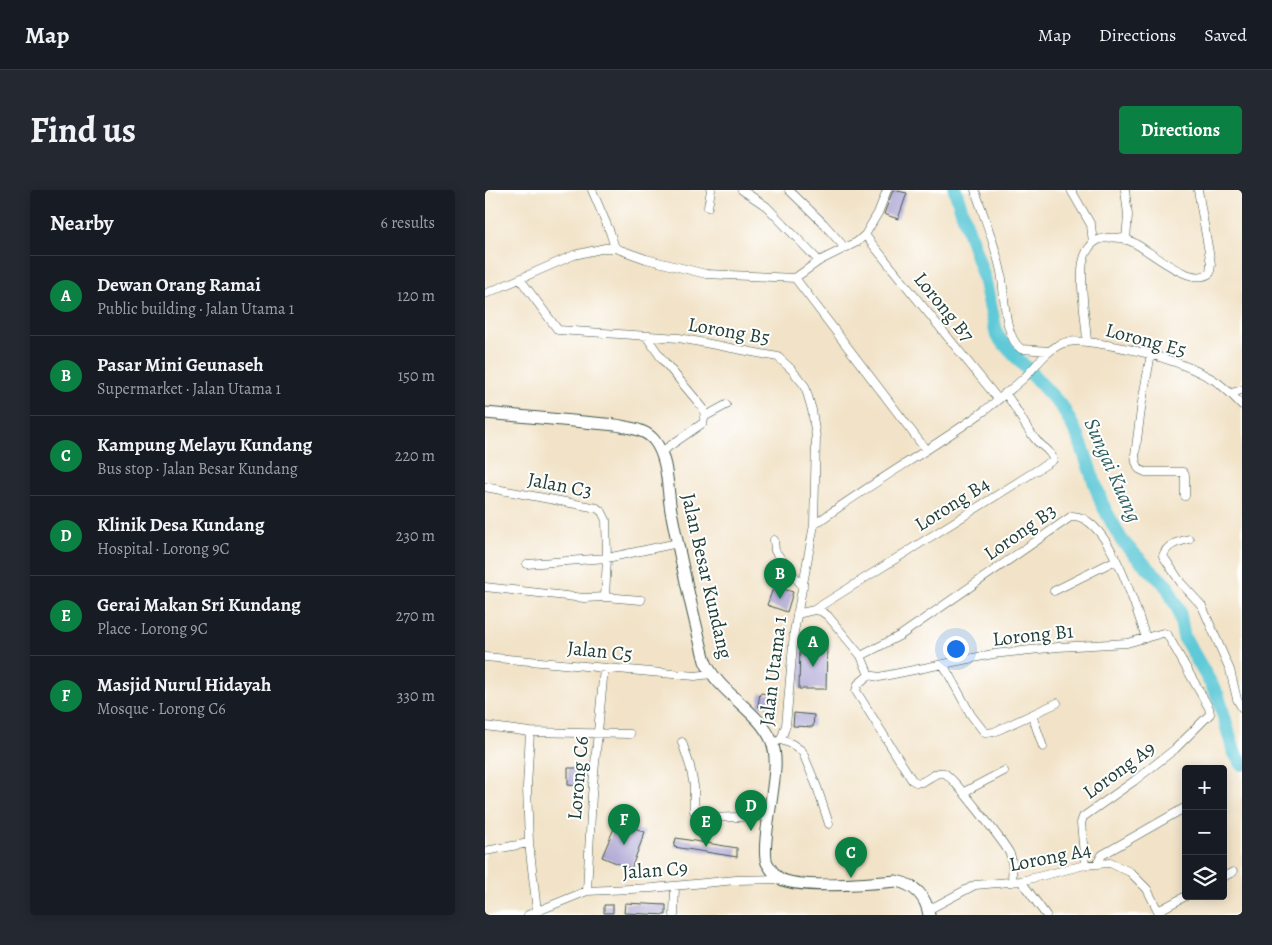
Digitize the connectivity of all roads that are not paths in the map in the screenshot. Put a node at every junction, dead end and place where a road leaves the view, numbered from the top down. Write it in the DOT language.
graph roads {
  1 [pos="591,190"];
  2 [pos="711,190"];
  3 [pos="742,190"];
  4 [pos="789,190"];
  5 [pos="887,190"];
  6 [pos="975,190"];
  7 [pos="1071,190"];
  8 [pos="1125,190"];
  9 [pos="1198,190"];
  10 [pos="708,207"];
  11 [pos="865,235"];
  12 [pos="1126,240"];
  13 [pos="1093,243"];
  14 [pos="615,248"];
  15 [pos="845,248"];
  16 [pos="819,261"];
  17 [pos="795,278"];
  18 [pos="520,279"];
  19 [pos="485,294"];
  20 [pos="646,336"];
  21 [pos="1087,342"];
  22 [pos="1050,350"];
  23 [pos="1151,354"];
  24 [pos="1242,390"];
  25 [pos="1005,393"];
  26 [pos="1231,393"];
  27 [pos="999,399"];
  28 [pos="726,405"];
  29 [pos="1242,405"];
  30 [pos="485,413"];
  31 [pos="705,417"];
  32 [pos="926,450"];
  33 [pos="661,452"];
  34 [pos="485,487"];
  35 [pos="1185,496"];
  36 [pos="814,525"];
  37 [pos="1189,539"];
  38 [pos="774,540"];
  39 [pos="678,543"];
  40 [pos="607,558"];
  41 [pos="1116,560"];
  42 [pos="527,564"];
  43 [pos="485,587"];
  44 [pos="803,587"];
  45 [pos="1054,591"];
  46 [pos="605,597"];
  47 [pos="641,600"];
  48 [pos="814,610"];
  49 [pos="797,614"];
  50 [pos="1146,638"];
  51 [pos="861,656"];
  52 [pos="485,657"];
  53 [pos="943,664"];
  54 [pos="604,668"];
  55 [pos="711,674"];
  56 [pos="869,675"];
  57 [pos="1057,703"];
  58 [pos="1242,708"];
  59 [pos="1210,714"];
  60 [pos="1032,715"];
  61 [pos="485,726"];
  62 [pos="530,732"];
  63 [pos="597,734"];
  64 [pos="630,734"];
  65 [pos="777,741"];
  66 [pos="682,742"];
  67 [pos="1043,747"];
  68 [pos="1004,771"];
  69 [pos="964,792"];
  70 [pos="1182,809"];
  71 [pos="769,816"];
  72 [pos="829,824"];
  73 [pos="529,843"];
  74 [pos="485,851"];
  75 [pos="1097,864"];
  76 [pos="1085,865"];
  77 [pos="1233,872"];
  78 [pos="1227,875"];
  79 [pos="780,879"];
  80 [pos="1021,881"];
  81 [pos="1012,882"];
  82 [pos="675,886"];
  83 [pos="587,891"];
  84 [pos="1182,899"];
  85 [pos="537,911"];
  86 [pos="929,912"];
  87 [pos="1159,913"];
  88 [pos="528,915"];
  89 [pos="674,915"];
  90 [pos="1046,915"];
  1 -- 14 [label="street"];
  2 -- 10 [label="street"];
  3 -- 16 [label="street"];
  4 -- 15 [label="street"];
  5 -- 11 [label="street"];
  6 -- 22 [label="street"];
  7 -- 13 [label="street"];
  8 -- 12 [label="street"];
  9 -- 12 [label="street"];
  11 -- 15 [label="street"];
  11 -- 27 [label="street, Lorong B7"];
  12 -- 13 [label="street"];
  13 -- 21 [label="street"];
  14 -- 17 [label="street"];
  14 -- 18 [label="street"];
  15 -- 16 [label="street"];
  16 -- 17 [label="street"];
  17 -- 32 [label="street"];
  18 -- 19 [label="street"];
  18 -- 20 [label="street, Lorong B5"];
  20 -- 31 [label="street"];
  20 -- 36 [label="street, Lorong B5"];
  21 -- 22 [label="street, Lorong E5"];
  21 -- 23 [label="street, Lorong E5"];
  22 -- 25 [label="street, Lorong E5"];
  23 -- 26 [label="street, Lorong E5"];
  23 -- 35 [label="street"];
  24 -- 26 [label="street"];
  25 -- 27 [label="street"];
  25 -- 48 [label="street, Lorong B4"];
  26 -- 29 [label="street, Lorong E5"];
  27 -- 32 [label="street"];
  28 -- 31 [label="street"];
  30 -- 33 [label="main road, Jalan Besar Kundang"];
  31 -- 33 [label="street"];
  32 -- 36 [label="street"];
  33 -- 39 [label="main road, Jalan Besar Kundang"];
  34 -- 40 [label="street, Jalan C3"];
  36 -- 44 [label="street, Jalan Utama 1"];
  37 -- 58 [label="street"];
  38 -- 44 [label="street"];
  39 -- 40 [label="street"];
  39 -- 55 [label="main road, Jalan Besar Kundang"];
  40 -- 42 [label="street"];
  40 -- 46 [label="street, Jalan C3"];
  41 -- 45 [label="street"];
  41 -- 50 [label="street, Lorong B3"];
  41 -- 51 [label="street, Lorong B3"];
  43 -- 46 [label="street"];
  44 -- 49 [label="street, Jalan Utama 1"];
  46 -- 47 [label="street"];
  48 -- 49 [label="street, Lorong B4"];
  48 -- 51 [label="street"];
  49 -- 65 [label="street, Jalan Utama 1"];
  50 -- 53 [label="street, Lorong B1"];
  50 -- 59 [label="street, Lorong B1"];
  51 -- 56 [label="street"];
  52 -- 54 [label="street, Jalan C5"];
  53 -- 56 [label="street, Lorong B1"];
  53 -- 60 [label="street"];
  54 -- 55 [label="street, Jalan C5"];
  54 -- 63 [label="street, Lorong C6"];
  55 -- 65 [label="main road, Jalan Besar Kundang"];
  56 -- 69 [label="street"];
  57 -- 60 [label="street"];
  59 -- 76 [label="street, Lorong A9"];
  60 -- 67 [label="street"];
  61 -- 62 [label="street"];
  62 -- 63 [label="street"];
  62 -- 73 [label="street"];
  63 -- 64 [label="street"];
  63 -- 83 [label="street, Lorong C6"];
  65 -- 71 [label="main road, Jalan Besar Kundang"];
  65 -- 72 [label="street"];
  66 -- 71 [label="street"];
  68 -- 69 [label="street"];
  69 -- 81 [label="street"];
  70 -- 75 [label="street"];
  71 -- 79 [label="main road, Jalan Besar Kundang"];
  73 -- 74 [label="street"];
  73 -- 85 [label="street"];
  75 -- 76 [label="street, Lorong A4"];
  75 -- 87 [label="street, Lorong A4"];
  76 -- 80 [label="street, Lorong A4"];
  77 -- 78 [label="street"];
  79 -- 82 [label="street, Jalan C9"];
  79 -- 86 [label="main road"];
  80 -- 81 [label="street, Lorong A4"];
  80 -- 90 [label="street"];
  81 -- 86 [label="street, Lorong A4"];
  82 -- 83 [label="street, Jalan C9"];
  82 -- 89 [label="street"];
  83 -- 85 [label="street, Jalan C9"];
  84 -- 87 [label="street"];
  85 -- 88 [label="street, Jalan C9"];
}
